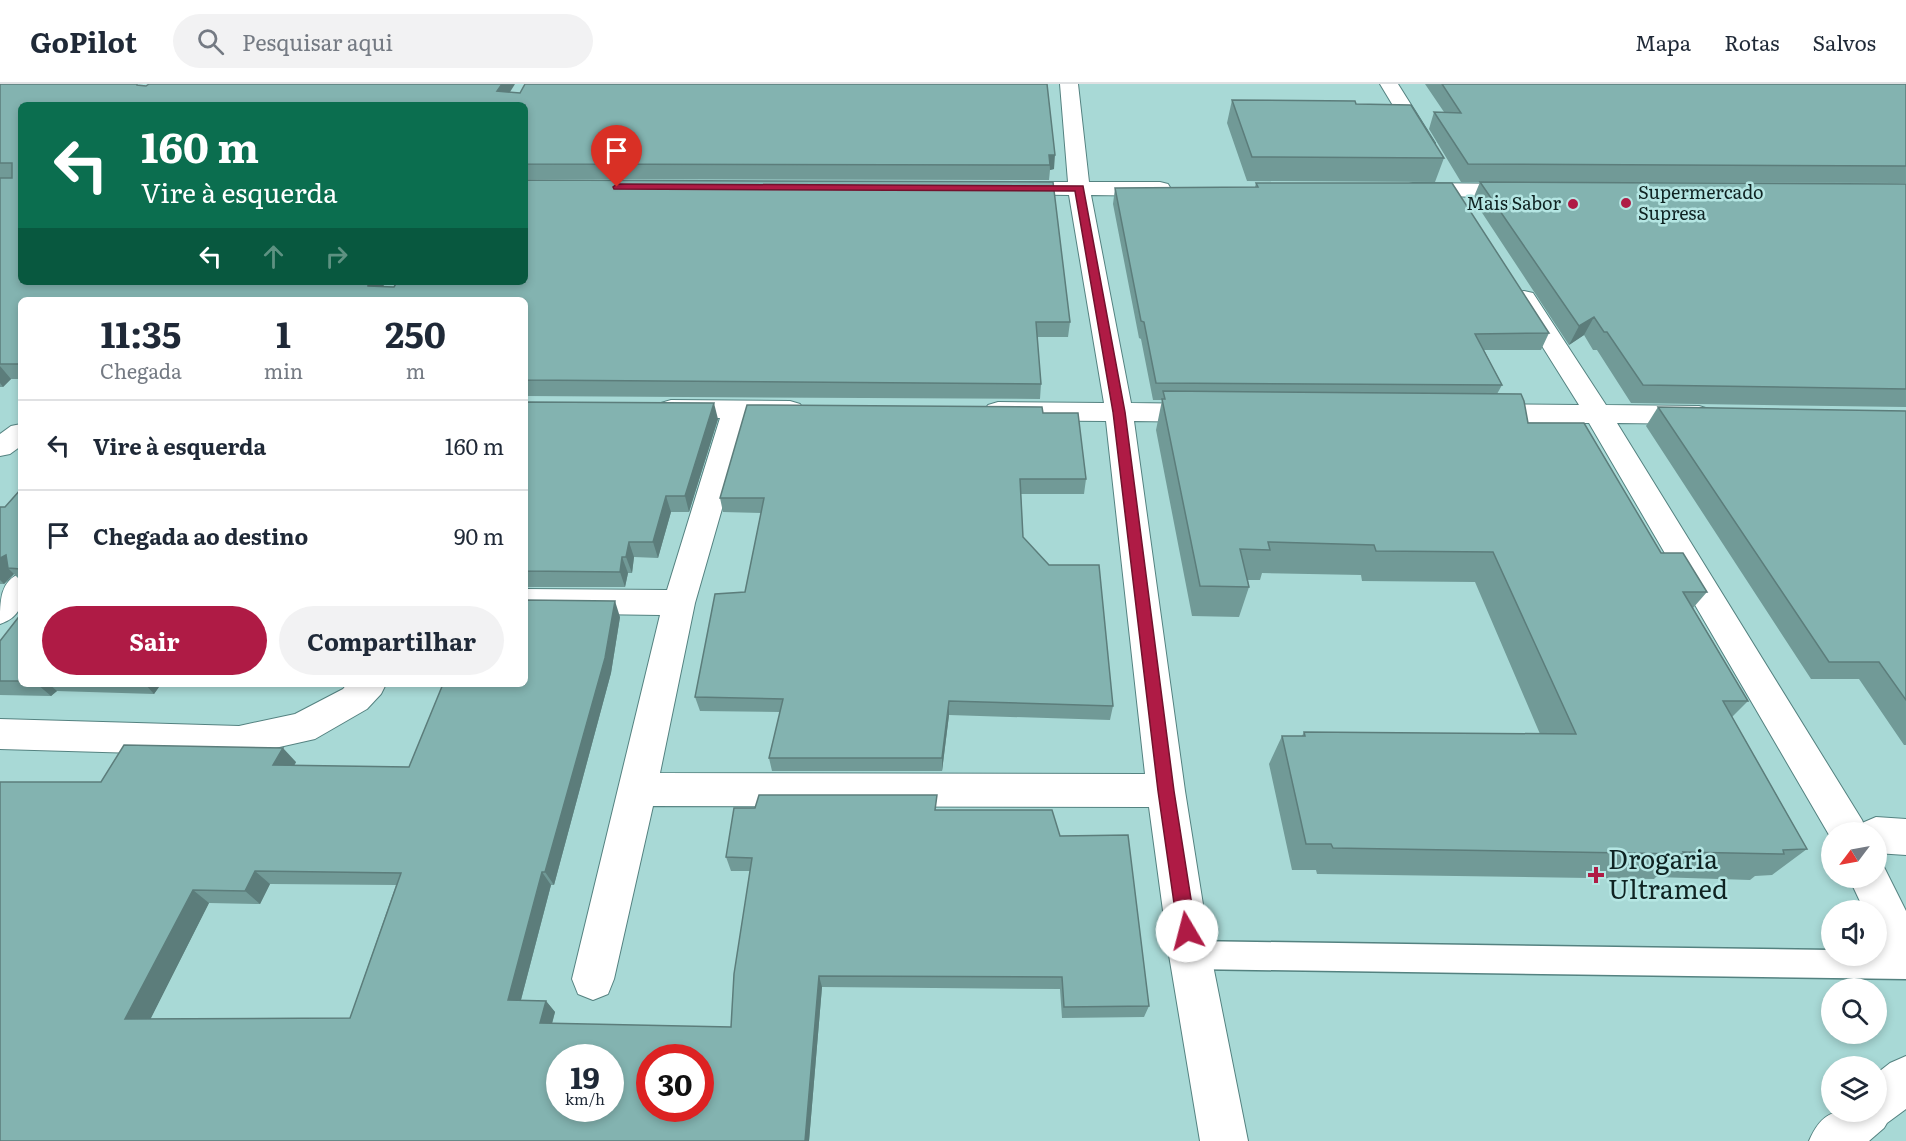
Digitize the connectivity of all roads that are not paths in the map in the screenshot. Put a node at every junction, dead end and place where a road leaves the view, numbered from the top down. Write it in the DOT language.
graph roads {
  1 [pos="1069,84"];
  2 [pos="1389,84"];
  3 [pos="985,188"];
  4 [pos="1079,188"];
  5 [pos="1185,189"];
  6 [pos="1396,190"];
  7 [pos="1454,190"];
  8 [pos="1538,191"];
  9 [pos="1473,220"];
  10 [pos="1511,278"];
  11 [pos="643,408"];
  12 [pos="737,409"];
  13 [pos="820,410"];
  14 [pos="976,411"];
  15 [pos="1119,412"];
  16 [pos="1227,413"];
  17 [pos="1455,413"];
  18 [pos="1598,414"];
  19 [pos="1729,416"];
  20 [pos="18,435"];
  21 [pos="0,447"];
  22 [pos="18,589"];
  23 [pos="528,601"];
  24 [pos="679,603"];
  25 [pos="0,611"];
  26 [pos="366,687"];
  27 [pos="0,735"];
  28 [pos="638,789"];
  29 [pos="1166,791"];
  30 [pos="1842,822"];
  31 [pos="1887,836"];
  32 [pos="1906,837"];
  33 [pos="1874,888"];
  34 [pos="1190,955"];
  35 [pos="1906,955"];
  36 [pos="1906,965"];
  37 [pos="593,979"];
  38 [pos="1906,1079"];
  39 [pos="1887,1095"];
  40 [pos="1856,1122"];
  41 [pos="1224,1141"];
  42 [pos="1833,1141"];
  1 -- 4 [label="street"];
  2 -- 7 [label="street"];
  3 -- 4 [label="street"];
  4 -- 5 [label="street"];
  4 -- 15 [label="street"];
  6 -- 7 [label="street"];
  7 -- 8 [label="street"];
  7 -- 9 [label="street"];
  10 -- 18 [label="street"];
  11 -- 12 [label="street"];
  12 -- 13 [label="street"];
  12 -- 24 [label="street"];
  14 -- 15 [label="street"];
  15 -- 16 [label="street"];
  15 -- 29 [label="street"];
  17 -- 18 [label="street"];
  18 -- 19 [label="street"];
  18 -- 30 [label="street"];
  20 -- 21 [label="street"];
  22 -- 25 [label="street"];
  23 -- 24 [label="street"];
  24 -- 28 [label="street"];
  26 -- 27 [label="street"];
  28 -- 29 [label="street"];
  28 -- 37 [label="street"];
  29 -- 34 [label="street"];
  31 -- 32 [label="street"];
  33 -- 35 [label="street"];
  34 -- 36 [label="lane"];
  34 -- 41 [label="street"];
  38 -- 39 [label="street"];
  40 -- 42 [label="street"];
}
